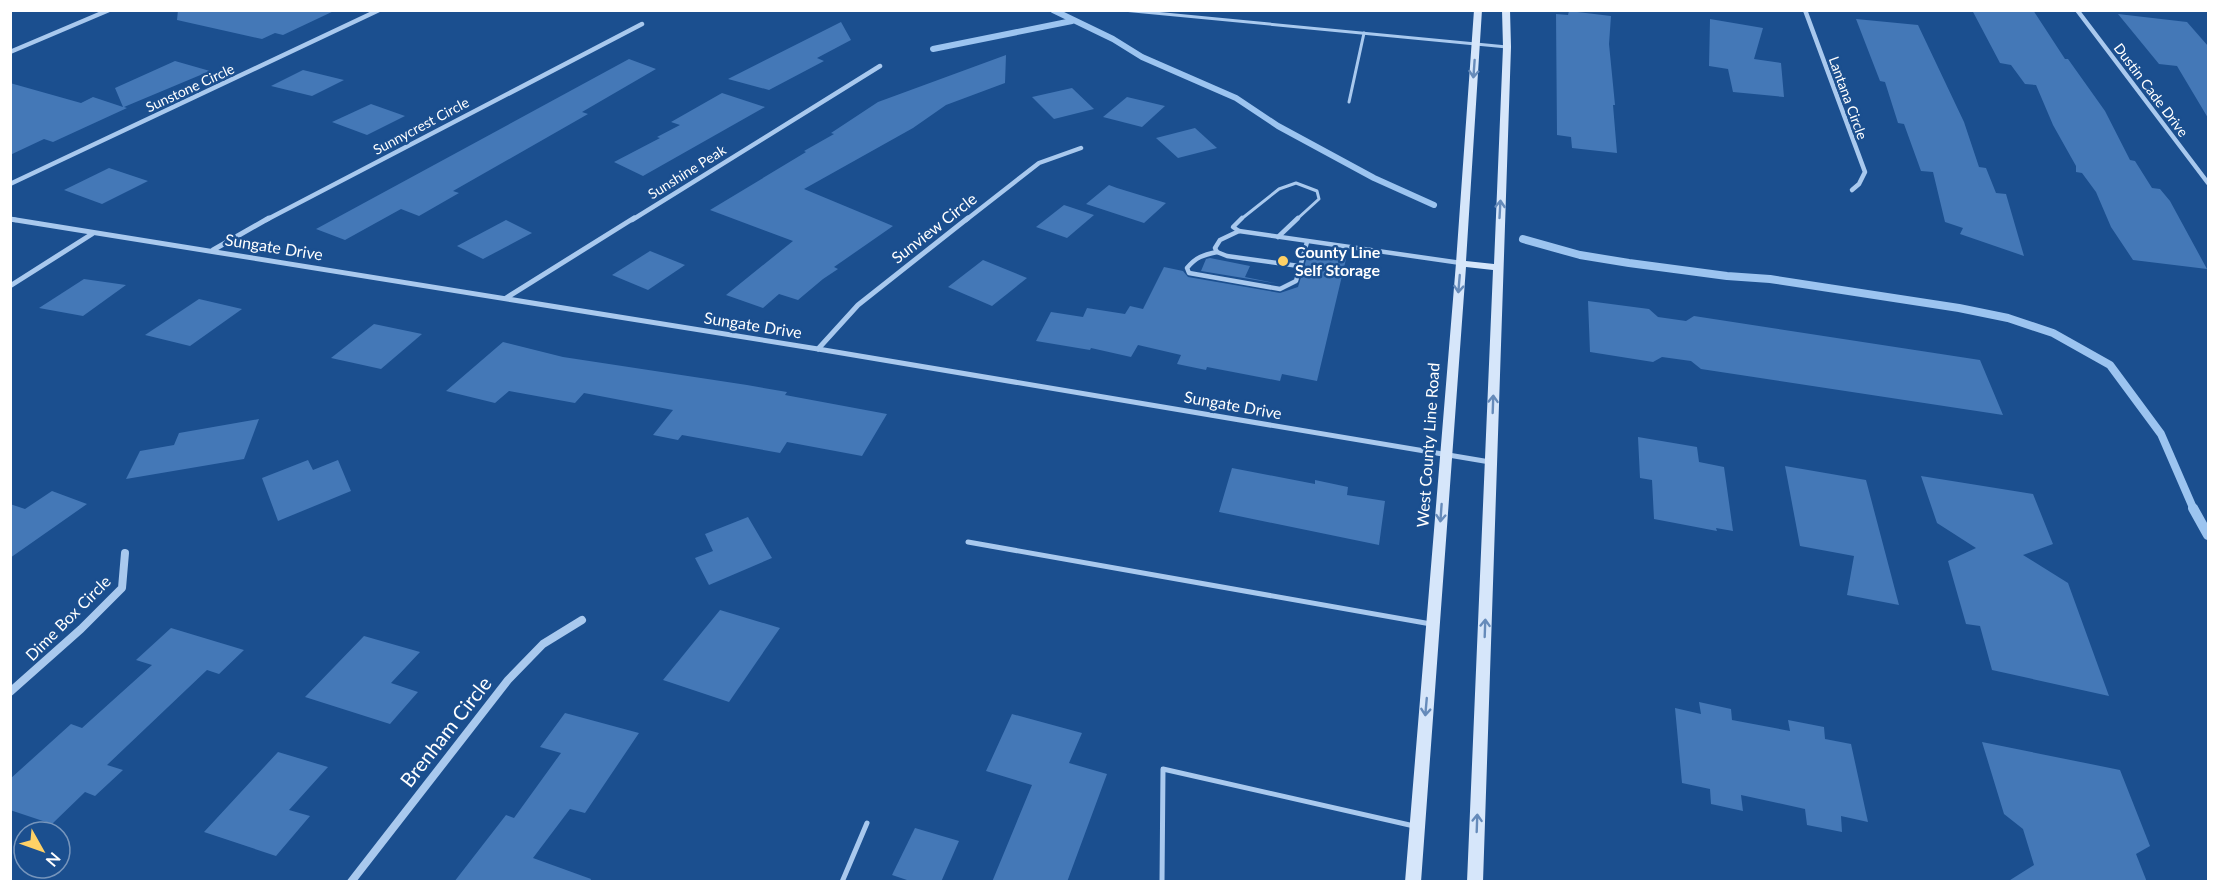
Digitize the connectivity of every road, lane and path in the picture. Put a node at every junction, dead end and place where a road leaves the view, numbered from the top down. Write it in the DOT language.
graph roads {
  1 [pos="109,10"];
  2 [pos="380,10"];
  3 [pos="1123,10"];
  4 [pos="1478,10"];
  5 [pos="1506,10"];
  6 [pos="1804,10"];
  7 [pos="2077,10"];
  8 [pos="642,24"];
  9 [pos="1364,33"];
  10 [pos="1475,44"];
  11 [pos="1507,47"];
  12 [pos="10,52"];
  13 [pos="880,66"];
  14 [pos="1348,102"];
  15 [pos="1081,148"];
  16 [pos="2208,183"];
  17 [pos="10,184"];
  18 [pos="1852,190"];
  19 [pos="10,219"];
  20 [pos="1239,231"];
  21 [pos="92,234"];
  22 [pos="1278,237"];
  23 [pos="1307,242"];
  24 [pos="213,250"];
  25 [pos="1217,252"];
  26 [pos="1461,262"];
  27 [pos="1299,266"];
  28 [pos="1497,267"];
  29 [pos="10,286"];
  30 [pos="506,298"];
  31 [pos="818,349"];
  32 [pos="1445,454"];
  33 [pos="1491,462"];
  34 [pos="968,542"];
  35 [pos="125,553"];
  36 [pos="582,620"];
  37 [pos="1433,624"];
  38 [pos="10,692"];
  39 [pos="867,823"];
  40 [pos="1416,827"];
  41 [pos="351,882"];
  42 [pos="842,882"];
  43 [pos="1162,882"];
  44 [pos="1413,882"];
  45 [pos="1475,882"];
  1 -- 12 [label="street"];
  2 -- 17 [label="street, Sunstone Circle"];
  3 -- 9 [label="lane"];
  4 -- 10 [label="main road, West County Line Road"];
  5 -- 11 [label="main road"];
  6 -- 18 [label="street, Lantana Circle"];
  7 -- 16 [label="street, Dustin Cade Drive"];
  8 -- 24 [label="street, Sunnycrest Circle"];
  9 -- 10 [label="lane"];
  9 -- 14 [label="lane"];
  10 -- 11 [label="lane"];
  10 -- 26 [label="main road, West County Line Road, one-way"];
  28 -- 11 [label="main road, one-way"];
  13 -- 30 [label="street, Sunshine Peak"];
  15 -- 31 [label="street, Sunview Circle"];
  19 -- 21 [label="street, Sungate Drive"];
  20 -- 22 [label="lane"];
  20 -- 22 [label="lane"];
  20 -- 25 [label="lane"];
  21 -- 24 [label="street, Sungate Drive"];
  21 -- 29 [label="street"];
  22 -- 23 [label="lane"];
  23 -- 26 [label="lane"];
  23 -- 27 [label="lane"];
  24 -- 30 [label="street, Sungate Drive"];
  25 -- 27 [label="lane"];
  25 -- 27 [label="lane"];
  26 -- 28 [label="main road"];
  26 -- 32 [label="main road, West County Line Road, one-way"];
  33 -- 28 [label="main road, one-way"];
  30 -- 31 [label="street, Sungate Drive"];
  31 -- 32 [label="street, Sungate Drive"];
  32 -- 33 [label="street, Sungate Drive"];
  32 -- 37 [label="main road, West County Line Road, one-way"];
  45 -- 33 [label="main road, one-way"];
  34 -- 37 [label="lane"];
  35 -- 38 [label="street, Dime Box Circle"];
  36 -- 41 [label="street, Brenham Circle"];
  37 -- 40 [label="main road, West County Line Road, one-way"];
  39 -- 42 [label="lane"];
  40 -- 43 [label="lane"];
  40 -- 44 [label="main road, West County Line Road"];
}
